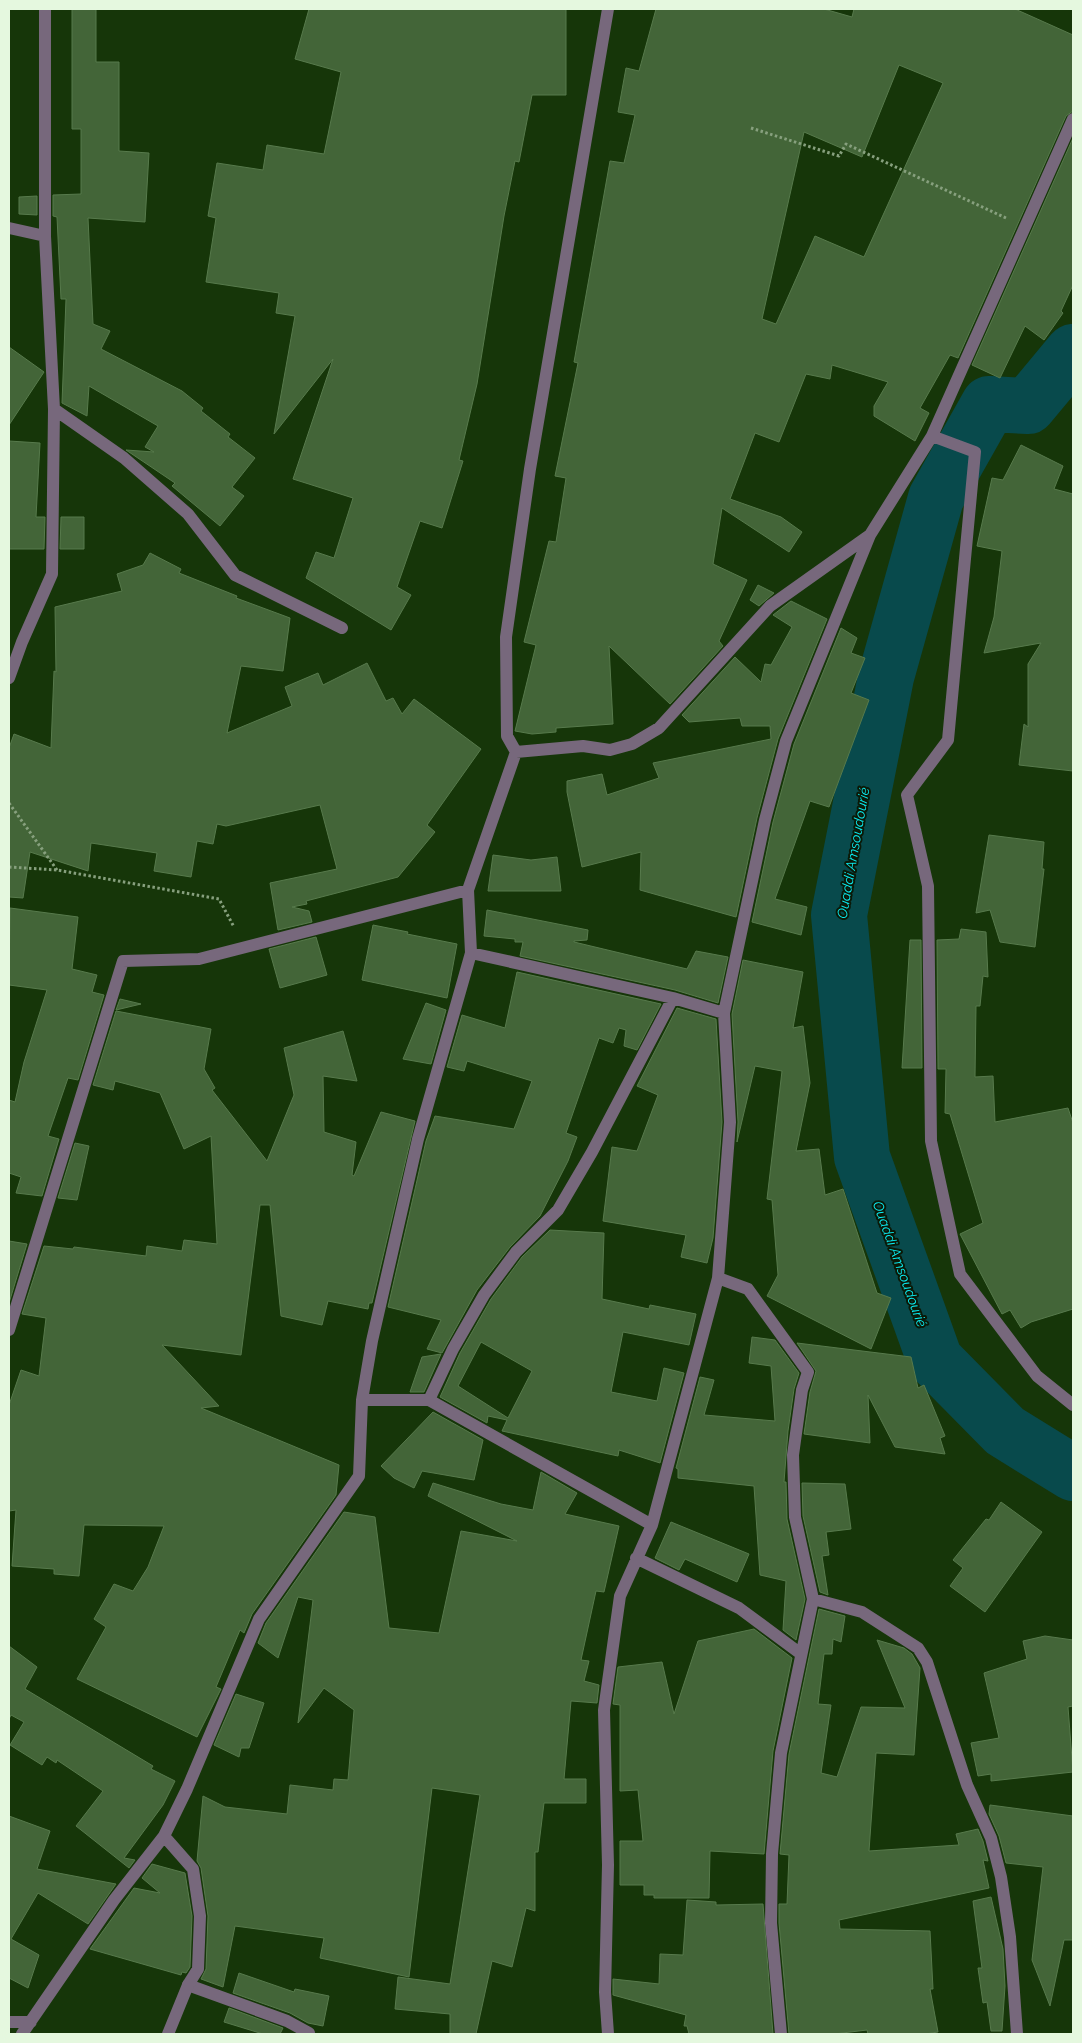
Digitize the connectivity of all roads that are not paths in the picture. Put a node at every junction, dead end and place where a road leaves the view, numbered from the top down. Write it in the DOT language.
graph roads {
  1 [pos="44,9"];
  2 [pos="608,9"];
  3 [pos="1073,119"];
  4 [pos="9,228"];
  5 [pos="45,236"];
  6 [pos="54,409"];
  7 [pos="932,436"];
  8 [pos="870,535"];
  9 [pos="342,628"];
  10 [pos="9,678"];
  11 [pos="516,752"];
  12 [pos="468,890"];
  13 [pos="471,953"];
  14 [pos="673,998"];
  15 [pos="724,1013"];
  16 [pos="718,1278"];
  17 [pos="9,1330"];
  18 [pos="362,1400"];
  19 [pos="429,1400"];
  20 [pos="1073,1405"];
  21 [pos="652,1525"];
  22 [pos="636,1558"];
  23 [pos="813,1599"];
  24 [pos="801,1654"];
  25 [pos="164,1836"];
  26 [pos="188,1985"];
  27 [pos="9,2022"];
  28 [pos="31,2022"];
  29 [pos="309,2033"];
  30 [pos="22,2034"];
  31 [pos="168,2034"];
  32 [pos="608,2034"];
  33 [pos="780,2034"];
  34 [pos="1018,2034"];
  1 -- 5 [label="street"];
  2 -- 11 [label="street"];
  3 -- 7 [label="street"];
  4 -- 5 [label="street"];
  5 -- 6 [label="street"];
  6 -- 9 [label="street"];
  6 -- 10 [label="street"];
  7 -- 8 [label="street"];
  7 -- 20 [label="street"];
  8 -- 11 [label="street"];
  8 -- 15 [label="street"];
  11 -- 12 [label="street"];
  12 -- 13 [label="street"];
  12 -- 17 [label="street"];
  13 -- 14 [label="street"];
  13 -- 18 [label="street"];
  14 -- 15 [label="street"];
  14 -- 19 [label="street"];
  15 -- 16 [label="street"];
  16 -- 21 [label="street"];
  16 -- 23 [label="street"];
  18 -- 19 [label="street"];
  18 -- 25 [label="street"];
  19 -- 21 [label="street"];
  21 -- 22 [label="street"];
  22 -- 24 [label="street"];
  22 -- 32 [label="street"];
  23 -- 24 [label="street"];
  23 -- 34 [label="street"];
  24 -- 33 [label="street"];
  25 -- 26 [label="street"];
  25 -- 28 [label="street"];
  26 -- 29 [label="street"];
  26 -- 31 [label="street"];
  27 -- 28 [label="street"];
  28 -- 30 [label="street"];
}
